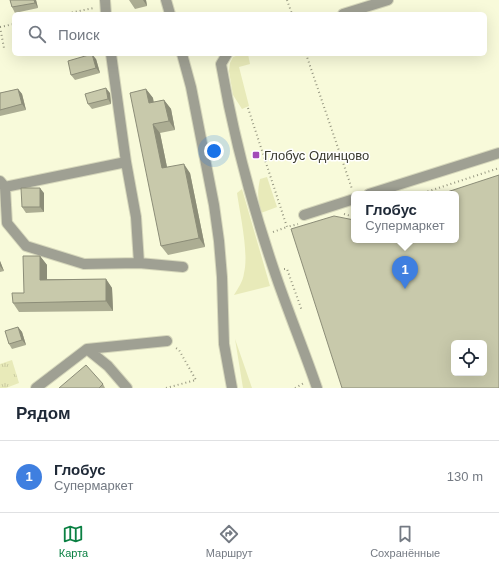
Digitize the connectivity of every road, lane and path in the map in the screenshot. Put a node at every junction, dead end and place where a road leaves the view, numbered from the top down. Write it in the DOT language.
graph roads {
  1 [pos="166,0"];
  2 [pos="287,0"];
  3 [pos="388,0"];
  4 [pos="105,7"];
  5 [pos="76,12"];
  6 [pos="169,12"];
  7 [pos="291,12"];
  8 [pos="349,12"];
  9 [pos="12,24"];
  10 [pos="0,27"];
  11 [pos="4,48"];
  12 [pos="111,56"];
  13 [pos="183,56"];
  14 [pos="226,56"];
  15 [pos="307,56"];
  16 [pos="248,108"];
  17 [pos="499,152"];
  18 [pos="126,162"];
  19 [pos="499,168"];
  20 [pos="2,184"];
  21 [pos="352,191"];
  22 [pos="378,191"];
  23 [pos="429,191"];
  24 [pos="351,198"];
  25 [pos="340,213"];
  26 [pos="351,216"];
  27 [pos="302,219"];
  28 [pos="139,263"];
  29 [pos="184,267"];
  30 [pos="167,341"];
  31 [pos="87,349"];
  32 [pos="36,388"];
  33 [pos="127,388"];
  34 [pos="166,388"];
  35 [pos="232,388"];
  36 [pos="317,388"];
  1 -- 6 [label="street"];
  2 -- 7 [label="path"];
  3 -- 8 [label="street"];
  4 -- 5 [label="path"];
  9 -- 10 [label="path"];
  10 -- 11 [label="path"];
  12 -- 18 [label="street"];
  13 -- 35 [label="street"];
  14 -- 36 [label="street"];
  15 -- 21 [label="path"];
  16 -- 27 [label="path"];
  17 -- 22 [label="street"];
  18 -- 20 [label="street"];
  18 -- 28 [label="street"];
  19 -- 23 [label="path"];
  20 -- 28 [label="street"];
  24 -- 27 [label="street"];
  25 -- 26 [label="path"];
  28 -- 29 [label="street"];
  30 -- 31 [label="street"];
  30 -- 34 [label="path"];
  31 -- 32 [label="street"];
  31 -- 33 [label="street"];
}
